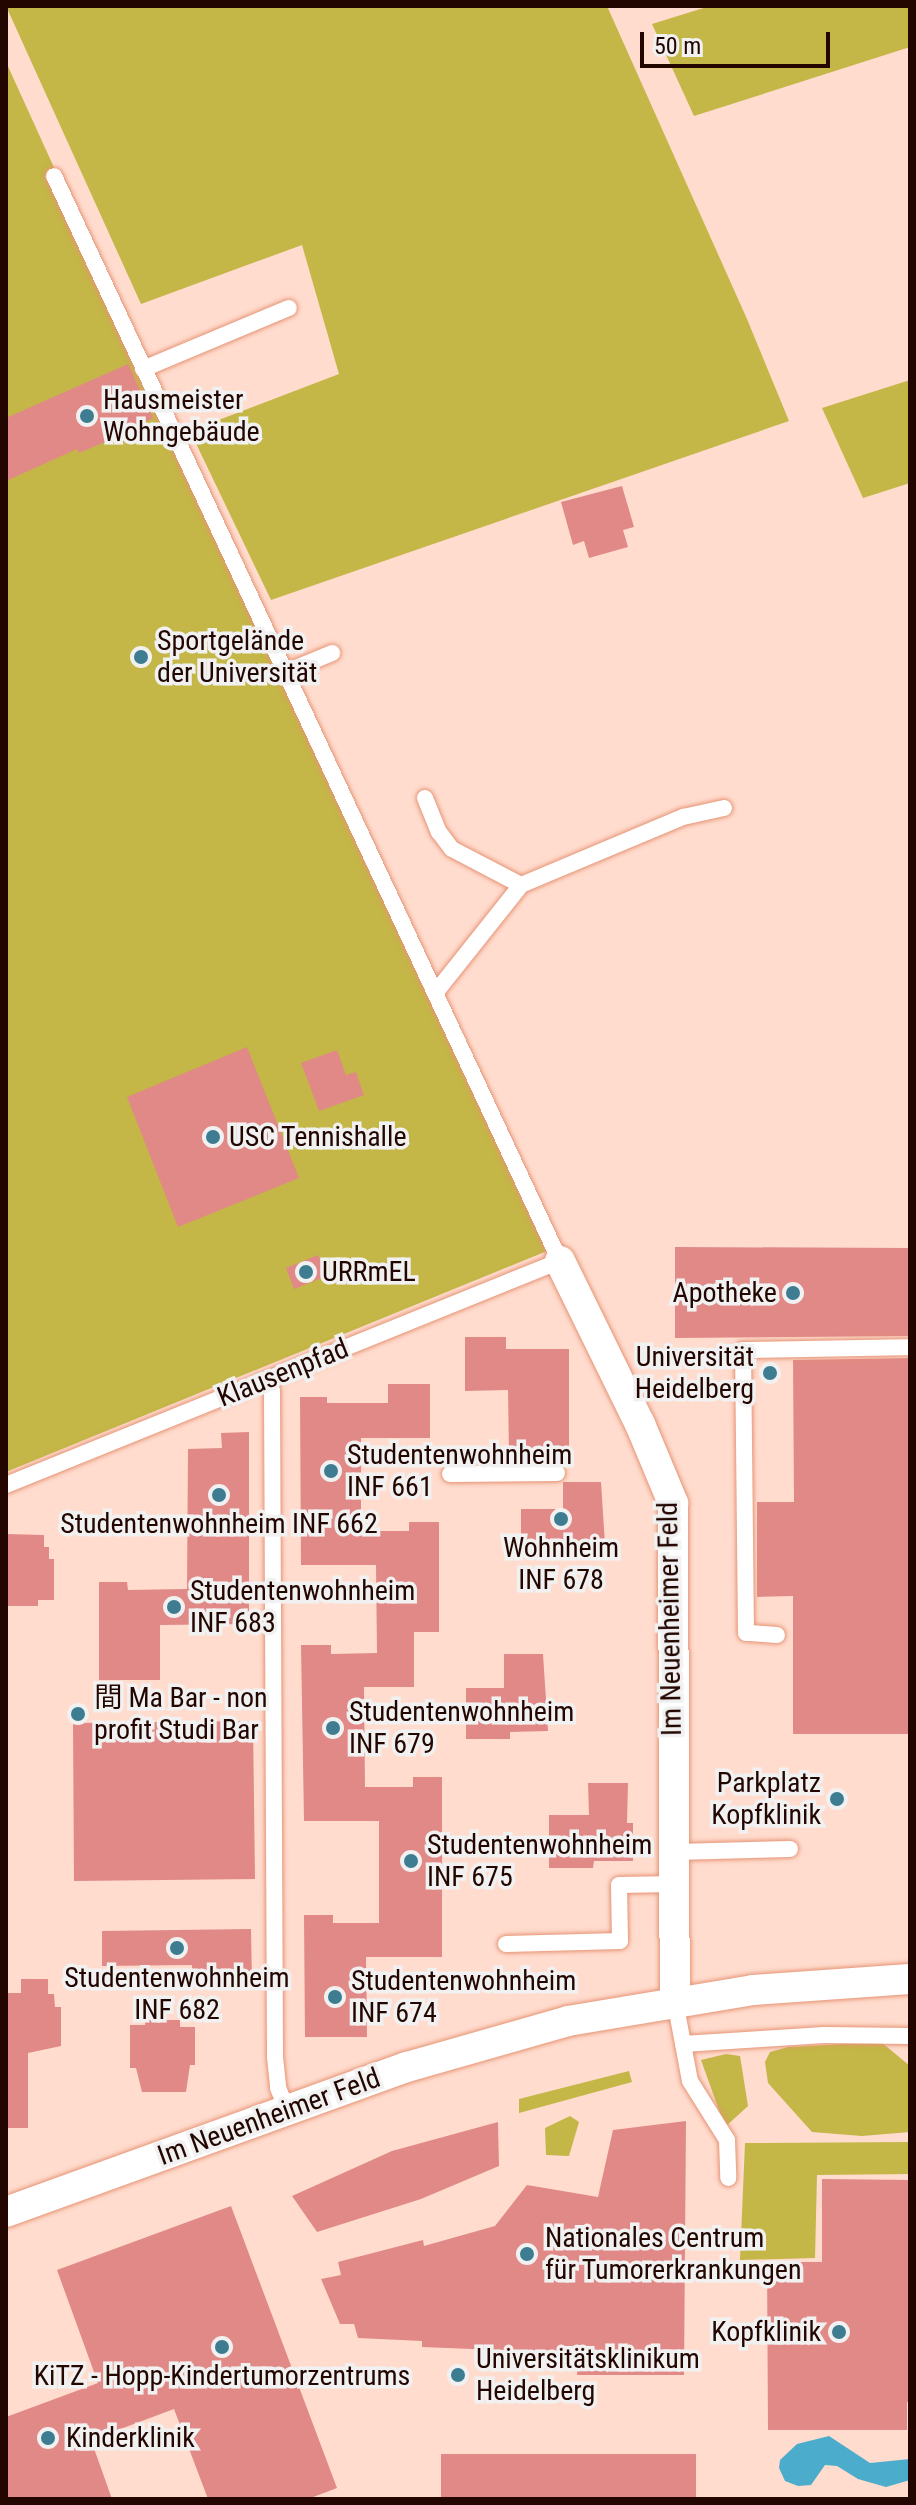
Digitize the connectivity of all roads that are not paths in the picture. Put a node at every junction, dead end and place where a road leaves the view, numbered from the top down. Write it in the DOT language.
graph roads {
  1 [pos="54,176"];
  2 [pos="289,308"];
  3 [pos="143,369"];
  4 [pos="332,653"];
  5 [pos="286,672"];
  6 [pos="425,798"];
  7 [pos="724,808"];
  8 [pos="521,885"];
  9 [pos="436,992"];
  10 [pos="560,1261"];
  11 [pos="910,1347"];
  12 [pos="267,1380"];
  13 [pos="557,1473"];
  14 [pos="450,1474"];
  15 [pos="6,1485"];
  16 [pos="777,1635"];
  17 [pos="790,1849"];
  18 [pos="674,1852"];
  19 [pos="674,1884"];
  20 [pos="506,1944"];
  21 [pos="910,1979"];
  22 [pos="675,2001"];
  23 [pos="910,2036"];
  24 [pos="683,2044"];
  25 [pos="287,2109"];
  26 [pos="728,2178"];
  27 [pos="6,2212"];
  1 -- 3 [label="lane"];
  2 -- 3 [label="lane"];
  3 -- 5 [label="lane"];
  4 -- 5 [label="lane"];
  5 -- 9 [label="lane"];
  6 -- 8 [label="lane"];
  7 -- 8 [label="lane"];
  8 -- 9 [label="lane"];
  9 -- 10 [label="lane"];
  10 -- 12 [label="lane, Klausenpfad"];
  10 -- 18 [label="street, Im Neuenheimer Feld"];
  11 -- 16 [label="lane"];
  12 -- 15 [label="lane, Klausenpfad"];
  12 -- 25 [label="lane"];
  13 -- 14 [label="lane"];
  17 -- 18 [label="lane"];
  18 -- 19 [label="street, Im Neuenheimer Feld"];
  19 -- 20 [label="lane"];
  19 -- 22 [label="street, Im Neuenheimer Feld"];
  21 -- 22 [label="street, Im Neuenheimer Feld"];
  22 -- 24 [label="lane"];
  22 -- 25 [label="street, Im Neuenheimer Feld"];
  23 -- 24 [label="lane"];
  24 -- 26 [label="lane"];
  25 -- 27 [label="street, Im Neuenheimer Feld"];
}
